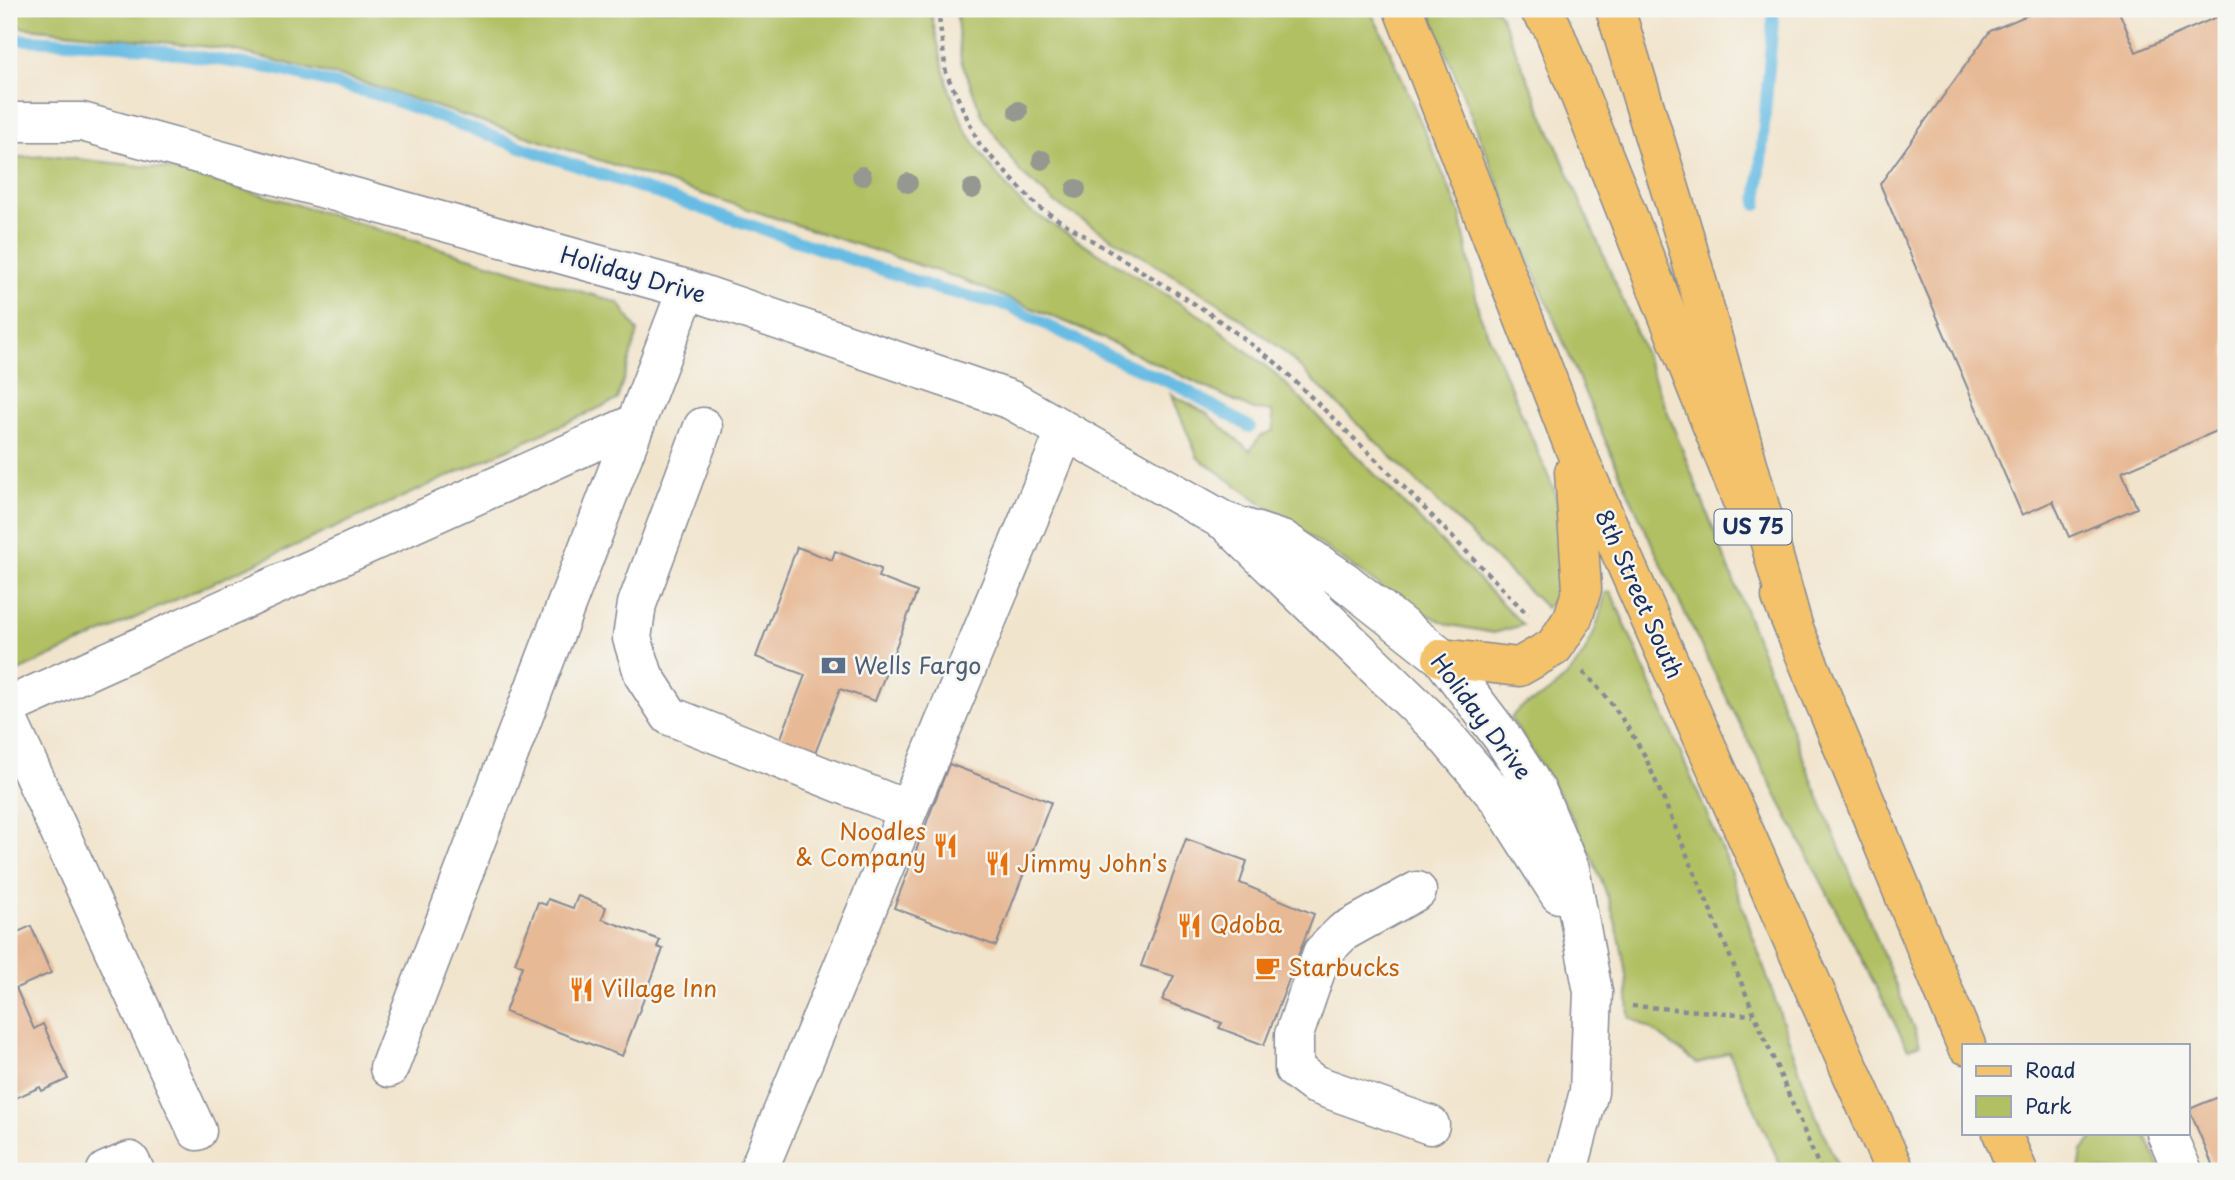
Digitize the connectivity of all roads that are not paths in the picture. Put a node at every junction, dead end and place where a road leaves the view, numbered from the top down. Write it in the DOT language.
graph roads {
  1 [pos="1403,9"];
  2 [pos="1539,9"];
  3 [pos="1615,9"];
  4 [pos="9,122"];
  5 [pos="687,289"];
  6 [pos="636,423"];
  7 [pos="703,427"];
  8 [pos="1065,432"];
  9 [pos="1573,445"];
  10 [pos="1226,522"];
  11 [pos="1794,629"];
  12 [pos="1443,658"];
  13 [pos="9,706"];
  14 [pos="9,722"];
  15 [pos="908,810"];
  16 [pos="1418,891"];
  17 [pos="1583,934"];
  18 [pos="1966,1044"];
  19 [pos="389,1068"];
  20 [pos="1430,1125"];
  21 [pos="197,1131"];
  22 [pos="2002,1134"];
  23 [pos="2166,1134"];
  24 [pos="758,1171"];
  25 [pos="1568,1171"];
  26 [pos="1895,1171"];
  27 [pos="2018,1171"];
  28 [pos="2183,1171"];
  1 -- 9 [label="main road, 8th Street South"];
  2 -- 11 [label="main road, US 75"];
  3 -- 11 [label="main road"];
  4 -- 5 [label="street, Holiday Drive"];
  5 -- 6 [label="street"];
  5 -- 8 [label="street, Holiday Drive"];
  6 -- 13 [label="street"];
  6 -- 19 [label="street"];
  7 -- 15 [label="street"];
  8 -- 10 [label="street, Holiday Drive"];
  8 -- 15 [label="street"];
  9 -- 12 [label="main road"];
  9 -- 26 [label="main road, 8th Street South"];
  10 -- 12 [label="street, Holiday Drive"];
  10 -- 17 [label="street, Holiday Drive"];
  11 -- 18 [label="main road, US 75"];
  12 -- 17 [label="street, Holiday Drive"];
  14 -- 21 [label="street"];
  15 -- 24 [label="street"];
  16 -- 20 [label="street"];
  17 -- 25 [label="street, Holiday Drive"];
  22 -- 27 [label="main road"];
  23 -- 28 [label="street"];
}
